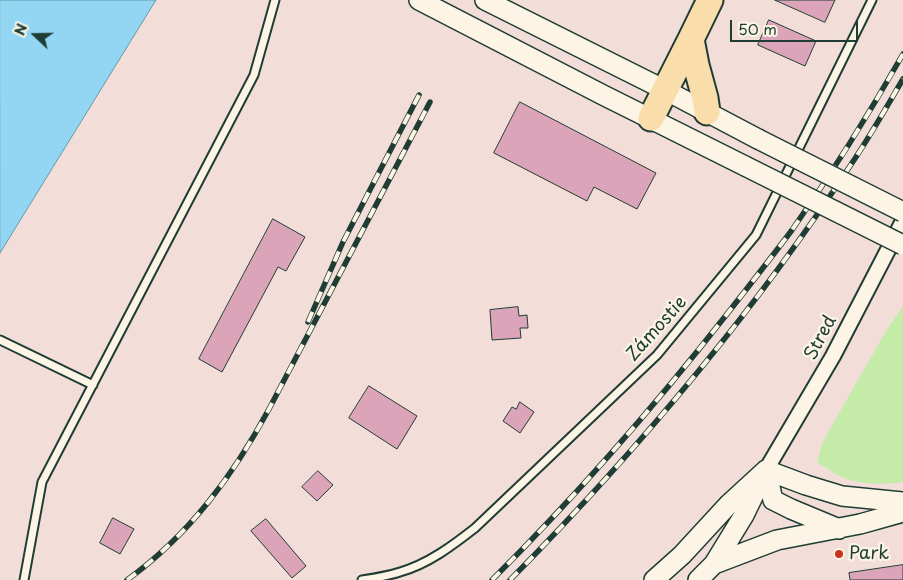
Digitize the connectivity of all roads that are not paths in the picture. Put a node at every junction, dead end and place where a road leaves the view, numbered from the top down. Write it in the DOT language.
graph roads {
  1 [pos="275,0"];
  2 [pos="420,0"];
  3 [pos="486,0"];
  4 [pos="710,0"];
  5 [pos="872,0"];
  6 [pos="692,39"];
  7 [pos="665,90"];
  8 [pos="708,112"];
  9 [pos="651,118"];
  10 [pos="903,212"];
  11 [pos="903,221"];
  12 [pos="903,245"];
  13 [pos="0,340"];
  14 [pos="92,384"];
  15 [pos="766,470"];
  16 [pos="903,502"];
  17 [pos="903,512"];
  18 [pos="839,529"];
  19 [pos="714,564"];
  20 [pos="24,580"];
  21 [pos="362,580"];
  22 [pos="654,580"];
  23 [pos="698,580"];
  1 -- 14 [label="lane"];
  2 -- 9 [label="main road"];
  3 -- 7 [label="main road"];
  4 -- 6 [label="highway"];
  5 -- 21 [label="lane, Zámostie"];
  6 -- 7 [label="highway"];
  6 -- 8 [label="highway"];
  7 -- 8 [label="main road"];
  7 -- 9 [label="highway"];
  8 -- 10 [label="main road, bridge"];
  9 -- 12 [label="main road, bridge"];
  11 -- 15 [label="street, Stred"];
  13 -- 14 [label="lane"];
  14 -- 20 [label="lane"];
  15 -- 16 [label="main road"];
  15 -- 18 [label="main road"];
  15 -- 19 [label="main road"];
  15 -- 22 [label="main road"];
  17 -- 18 [label="main road"];
  18 -- 19 [label="main road"];
  19 -- 23 [label="main road"];
}
